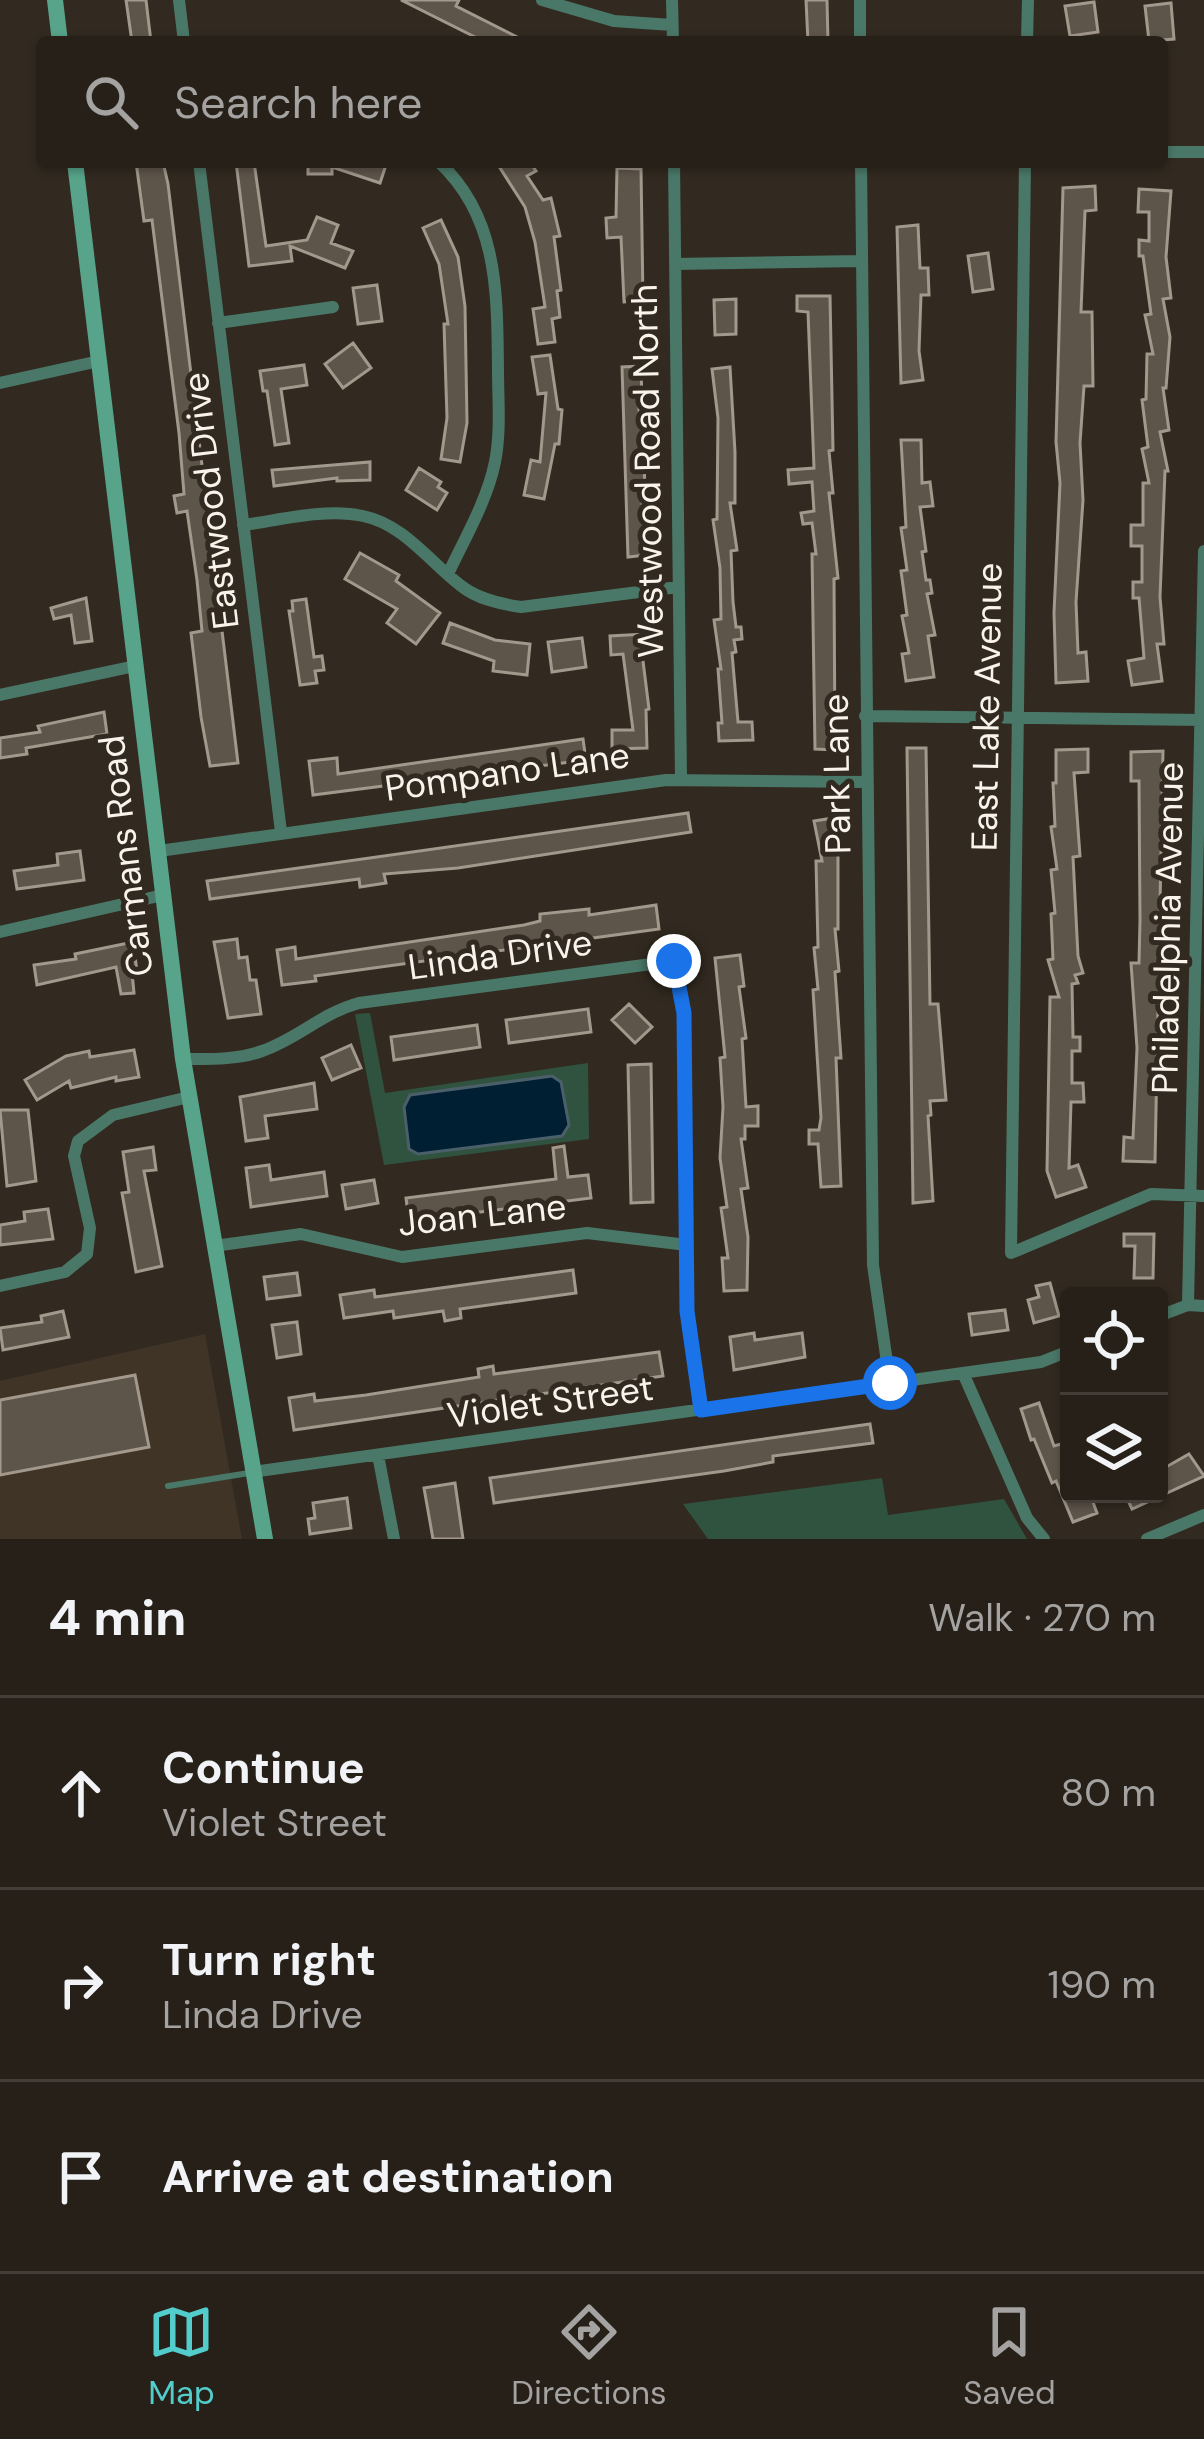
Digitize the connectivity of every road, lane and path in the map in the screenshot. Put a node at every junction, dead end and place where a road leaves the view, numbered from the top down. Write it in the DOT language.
graph roads {
  1 [pos="56,0"];
  2 [pos="178,0"];
  3 [pos="542,0"];
  4 [pos="672,0"];
  5 [pos="860,0"];
  6 [pos="1028,0"];
  7 [pos="672,25"];
  8 [pos="60,36"];
  9 [pos="183,36"];
  10 [pos="673,36"];
  11 [pos="860,36"];
  12 [pos="1028,36"];
  13 [pos="1168,152"];
  14 [pos="1204,152"];
  15 [pos="76,168"];
  16 [pos="200,168"];
  17 [pos="444,168"];
  18 [pos="674,168"];
  19 [pos="861,168"];
  20 [pos="1025,168"];
  21 [pos="862,261"];
  22 [pos="675,263"];
  23 [pos="334,307"];
  24 [pos="218,323"];
  25 [pos="99,362"];
  26 [pos="0,383"];
  27 [pos="243,525"];
  28 [pos="1204,551"];
  29 [pos="448,574"];
  30 [pos="679,587"];
  31 [pos="135,666"];
  32 [pos="0,695"];
  33 [pos="865,716"];
  34 [pos="1016,718"];
  35 [pos="1203,720"];
  36 [pos="681,780"];
  37 [pos="866,782"];
  38 [pos="280,832"];
  39 [pos="158,851"];
  40 [pos="163,895"];
  41 [pos="0,932"];
  42 [pos="183,1059"];
  43 [pos="189,1097"];
  44 [pos="1198,1196"];
  45 [pos="687,1245"];
  46 [pos="214,1246"];
  47 [pos="0,1286"];
  48 [pos="1188,1305"];
  49 [pos="1204,1306"];
  50 [pos="1168,1313"];
  51 [pos="1060,1355"];
  52 [pos="963,1373"];
  53 [pos="890,1383"];
  54 [pos="701,1410"];
  55 [pos="378,1455"];
  56 [pos="252,1472"];
  57 [pos="168,1486"];
  58 [pos="1204,1515"];
  59 [pos="265,1539"];
  60 [pos="394,1539"];
  61 [pos="1044,1539"];
  62 [pos="1147,1539"];
  1 -- 8 [label="street"];
  2 -- 9 [label="street"];
  3 -- 7 [label="street"];
  4 -- 7 [label="street"];
  5 -- 11 [label="street"];
  6 -- 12 [label="street"];
  7 -- 10 [label="street"];
  13 -- 14 [label="street"];
  15 -- 25 [label="street, Carmans Road"];
  16 -- 24 [label="street, Eastwood Drive"];
  17 -- 29 [label="street"];
  18 -- 22 [label="street, Westwood Road North"];
  19 -- 21 [label="street, Park Lane"];
  20 -- 34 [label="street, East Lake Avenue"];
  21 -- 22 [label="street"];
  21 -- 33 [label="street, Park Lane"];
  22 -- 30 [label="street, Westwood Road North"];
  23 -- 24 [label="street"];
  24 -- 27 [label="street, Eastwood Drive"];
  25 -- 26 [label="street"];
  25 -- 31 [label="street, Carmans Road"];
  27 -- 29 [label="street"];
  27 -- 38 [label="street, Eastwood Drive"];
  28 -- 35 [label="street, Philadelphia Avenue"];
  29 -- 30 [label="street"];
  30 -- 36 [label="street, Westwood Road North"];
  31 -- 32 [label="street"];
  31 -- 39 [label="street, Carmans Road"];
  33 -- 34 [label="street"];
  33 -- 37 [label="street, Park Lane"];
  34 -- 35 [label="street"];
  34 -- 44 [label="street, East Lake Avenue"];
  35 -- 44 [label="street, Philadelphia Avenue"];
  36 -- 37 [label="street, Pompano Lane"];
  36 -- 38 [label="street, Pompano Lane"];
  37 -- 53 [label="street, Park Lane"];
  38 -- 39 [label="street, Pompano Lane"];
  39 -- 40 [label="street, Carmans Road"];
  40 -- 41 [label="street"];
  40 -- 42 [label="street, Carmans Road"];
  42 -- 43 [label="street, Carmans Road"];
  42 -- 45 [label="street, Linda Drive"];
  43 -- 46 [label="street, Carmans Road"];
  43 -- 47 [label="street"];
  44 -- 48 [label="street, Philadelphia Avenue"];
  45 -- 46 [label="street, Joan Lane"];
  45 -- 54 [label="street, Linda Drive"];
  46 -- 56 [label="street, Carmans Road"];
  48 -- 49 [label="street"];
  48 -- 50 [label="street"];
  51 -- 52 [label="street, Violet Street"];
  52 -- 53 [label="street, Violet Street"];
  52 -- 61 [label="street"];
  53 -- 54 [label="street, Violet Street"];
  54 -- 55 [label="street, Violet Street"];
  55 -- 56 [label="street, Violet Street"];
  55 -- 60 [label="street"];
  56 -- 57 [label="lane"];
  56 -- 59 [label="street, Carmans Road"];
  58 -- 62 [label="street"];
}
